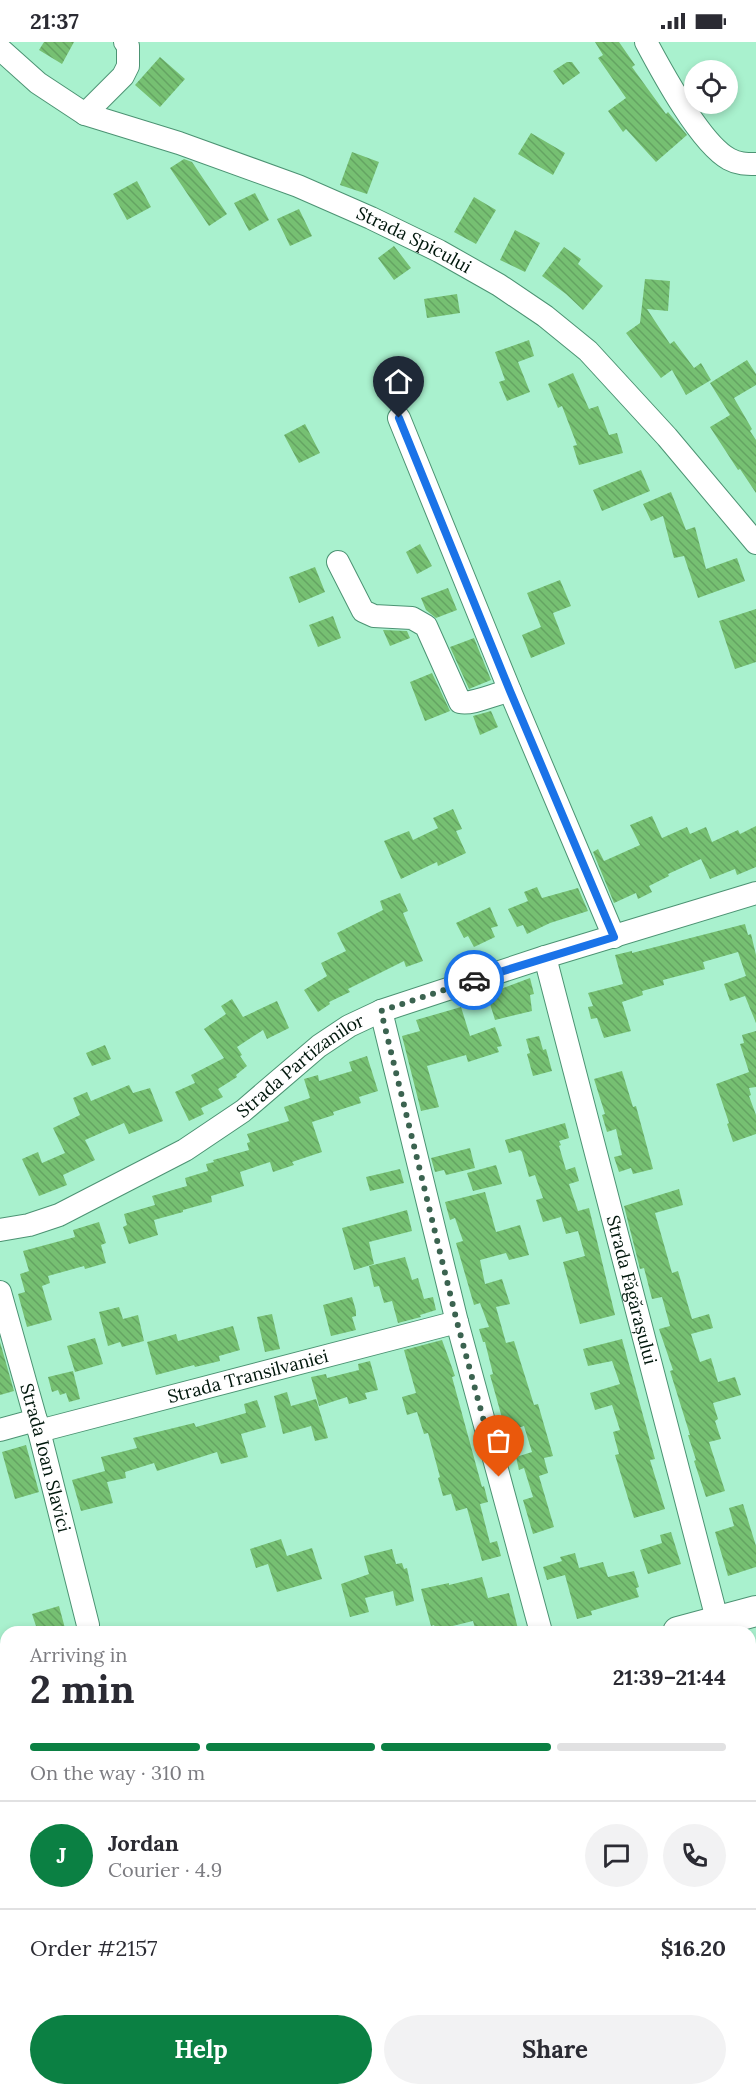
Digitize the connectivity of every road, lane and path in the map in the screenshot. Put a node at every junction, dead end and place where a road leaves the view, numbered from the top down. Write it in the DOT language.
graph roads {
  1 [pos="125,42"];
  2 [pos="646,42"];
  3 [pos="0,49"];
  4 [pos="85,114"];
  5 [pos="747,164"];
  6 [pos="399,418"];
  7 [pos="756,543"];
  8 [pos="338,562"];
  9 [pos="510,691"];
  10 [pos="756,894"];
  11 [pos="614,937"];
  12 [pos="545,957"];
  13 [pos="381,1011"];
  14 [pos="0,1230"];
  15 [pos="0,1292"];
  16 [pos="457,1322"];
  17 [pos="37,1426"];
  18 [pos="0,1430"];
  19 [pos="756,1611"];
  20 [pos="718,1623"];
  21 [pos="88,1625"];
  22 [pos="539,1626"];
  23 [pos="705,1626"];
  1 -- 4 [label="street"];
  2 -- 5 [label="street"];
  3 -- 4 [label="street, Strada Spicului"];
  4 -- 7 [label="street, Strada Spicului"];
  6 -- 9 [label="street"];
  8 -- 9 [label="street"];
  9 -- 11 [label="street"];
  10 -- 11 [label="street, Strada Partizanilor"];
  11 -- 12 [label="street, Strada Partizanilor"];
  12 -- 13 [label="street, Strada Partizanilor"];
  12 -- 20 [label="street, Strada Făgărașului"];
  13 -- 14 [label="street, Strada Partizanilor"];
  13 -- 16 [label="street"];
  15 -- 17 [label="street, Strada Ioan Slavici"];
  16 -- 17 [label="street, Strada Transilvaniei"];
  16 -- 22 [label="street"];
  17 -- 18 [label="street, Strada Transilvaniei"];
  17 -- 21 [label="street, Strada Ioan Slavici"];
  19 -- 20 [label="main road"];
  20 -- 23 [label="main road"];
}
